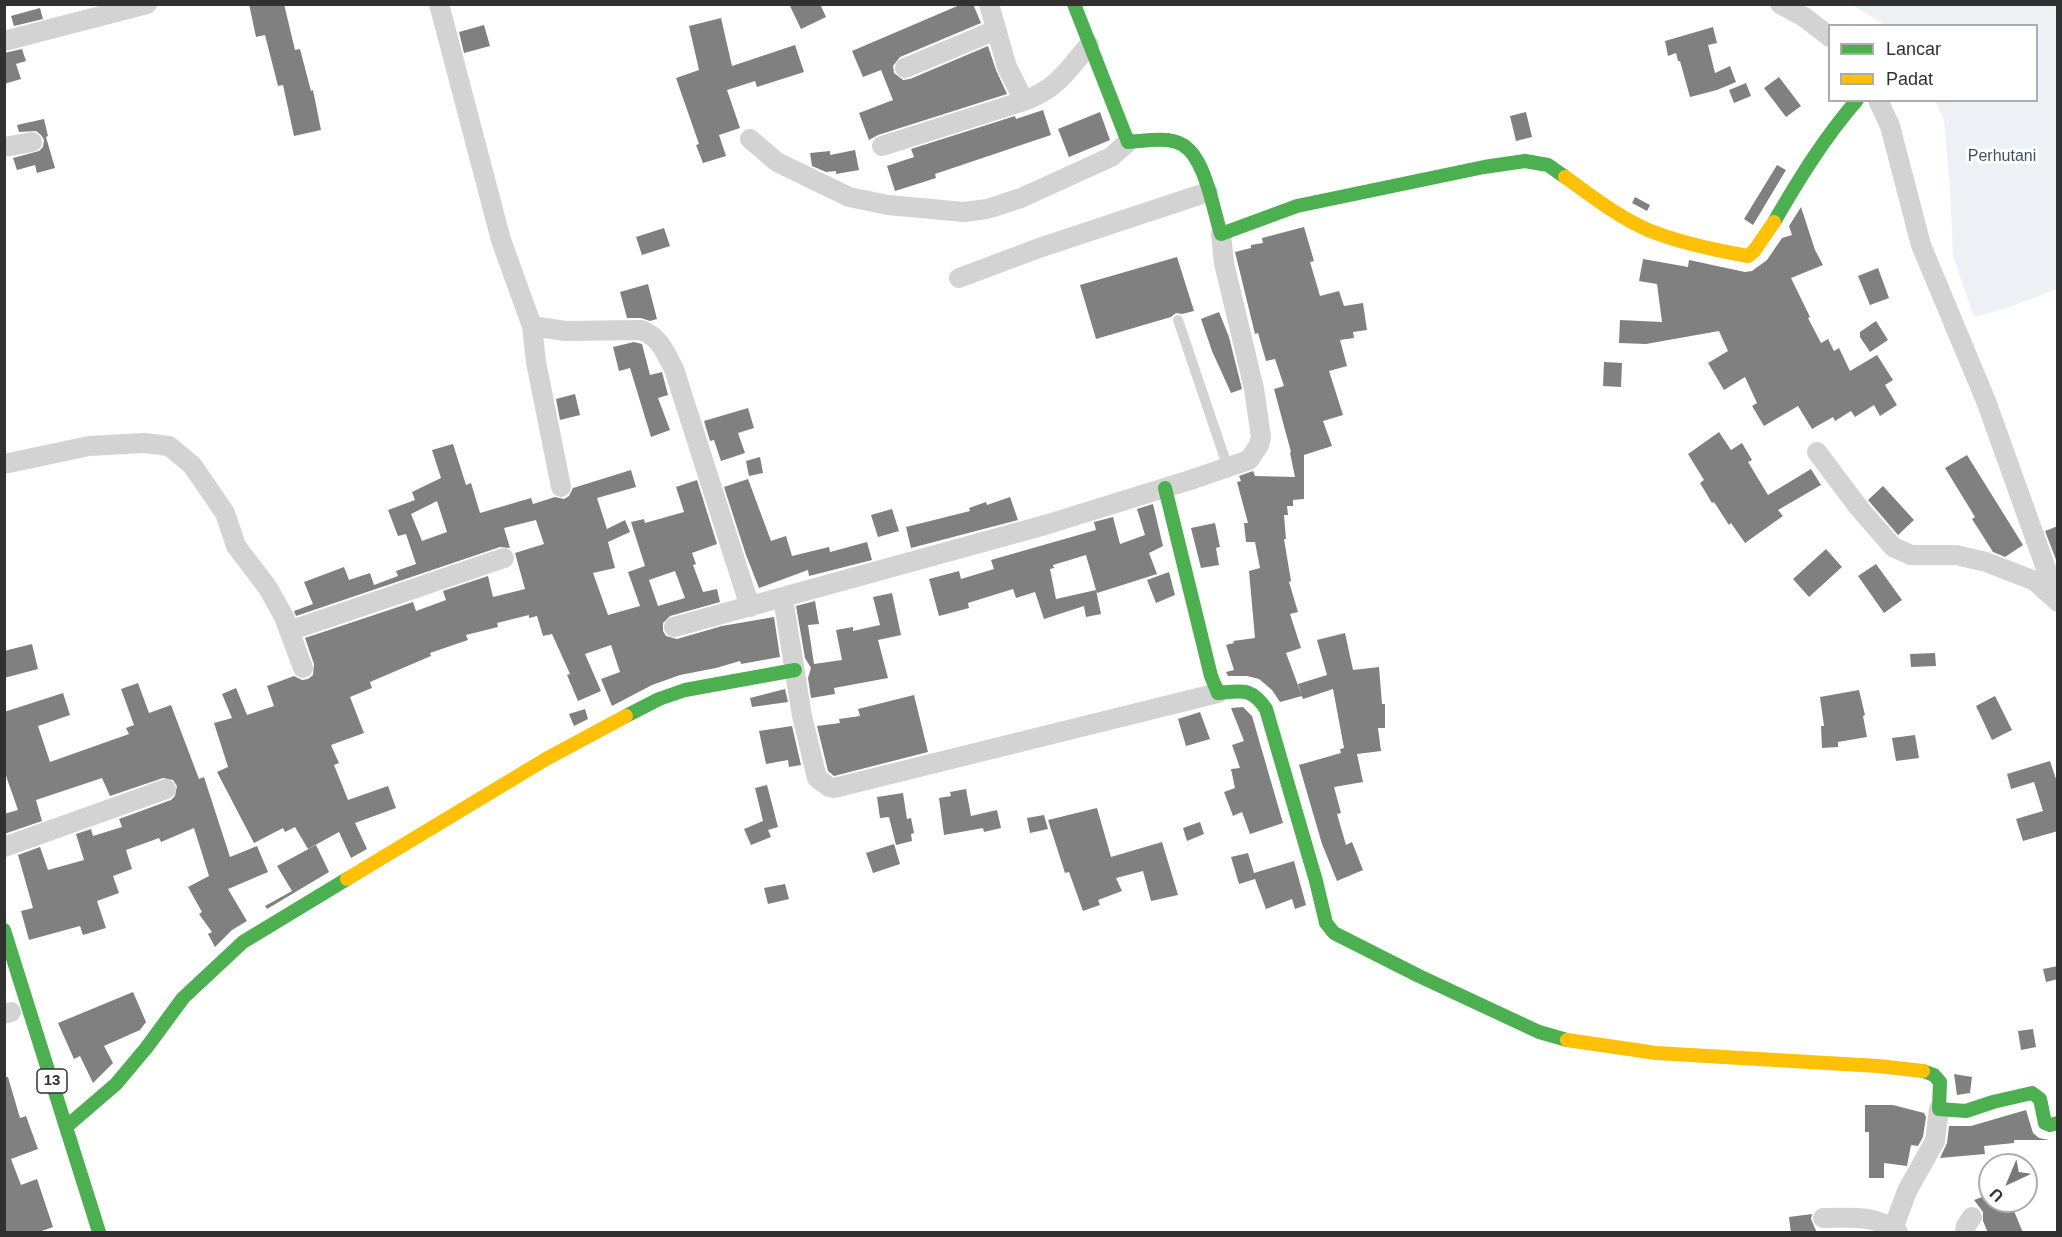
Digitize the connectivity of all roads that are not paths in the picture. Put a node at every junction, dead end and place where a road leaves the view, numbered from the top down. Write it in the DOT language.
graph roads {
  1 [pos="147,4"];
  2 [pos="439,4"];
  3 [pos="989,4"];
  4 [pos="1074,4"];
  5 [pos="1780,4"];
  6 [pos="996,30"];
  7 [pos="1828,35"];
  8 [pos="4,41"];
  9 [pos="1089,45"];
  10 [pos="905,68"];
  11 [pos="1024,101"];
  12 [pos="1855,102"];
  13 [pos="1879,102"];
  14 [pos="750,139"];
  15 [pos="32,141"];
  16 [pos="1128,142"];
  17 [pos="882,146"];
  18 [pos="4,147"];
  19 [pos="1208,192"];
  20 [pos="1221,234"];
  21 [pos="959,278"];
  22 [pos="1178,320"];
  23 [pos="532,326"];
  24 [pos="1817,453"];
  25 [pos="4,464"];
  26 [pos="1228,468"];
  27 [pos="561,487"];
  28 [pos="1165,488"];
  29 [pos="504,558"];
  30 [pos="783,598"];
  31 [pos="2057,602"];
  32 [pos="750,607"];
  33 [pos="674,627"];
  34 [pos="289,631"];
  35 [pos="303,668"];
  36 [pos="795,670"];
  37 [pos="1218,693"];
  38 [pos="166,789"];
  39 [pos="4,847"];
  40 [pos="4,930"];
  41 [pos="1939,1109"];
  42 [pos="2058,1123"];
  43 [pos="66,1127"];
  44 [pos="1823,1218"];
  45 [pos="1896,1231"];
  46 [pos="99,1233"];
  1 -- 8 [label="street"];
  2 -- 23 [label="street"];
  3 -- 6 [label="street"];
  4 -- 9 [label="main road"];
  5 -- 7 [label="street"];
  6 -- 10 [label="street"];
  6 -- 11 [label="street"];
  9 -- 11 [label="street"];
  9 -- 16 [label="main road"];
  11 -- 17 [label="street"];
  12 -- 20 [label="main road"];
  13 -- 31 [label="street"];
  14 -- 16 [label="street"];
  15 -- 18 [label="street"];
  16 -- 19 [label="main road"];
  19 -- 20 [label="main road"];
  19 -- 21 [label="street"];
  20 -- 26 [label="street"];
  22 -- 26 [label="lane"];
  23 -- 27 [label="street"];
  23 -- 32 [label="street"];
  24 -- 31 [label="street"];
  25 -- 34 [label="street"];
  26 -- 28 [label="street"];
  28 -- 30 [label="street"];
  28 -- 37 [label="main road"];
  29 -- 34 [label="street"];
  30 -- 32 [label="street"];
  30 -- 36 [label="street"];
  32 -- 33 [label="street"];
  34 -- 35 [label="street"];
  36 -- 37 [label="street"];
  36 -- 43 [label="main road"];
  37 -- 41 [label="main road"];
  38 -- 39 [label="street"];
  40 -- 43 [label="main road, 13"];
  41 -- 42 [label="main road"];
  41 -- 45 [label="street"];
  43 -- 46 [label="main road, 13"];
  44 -- 45 [label="street"];
}
